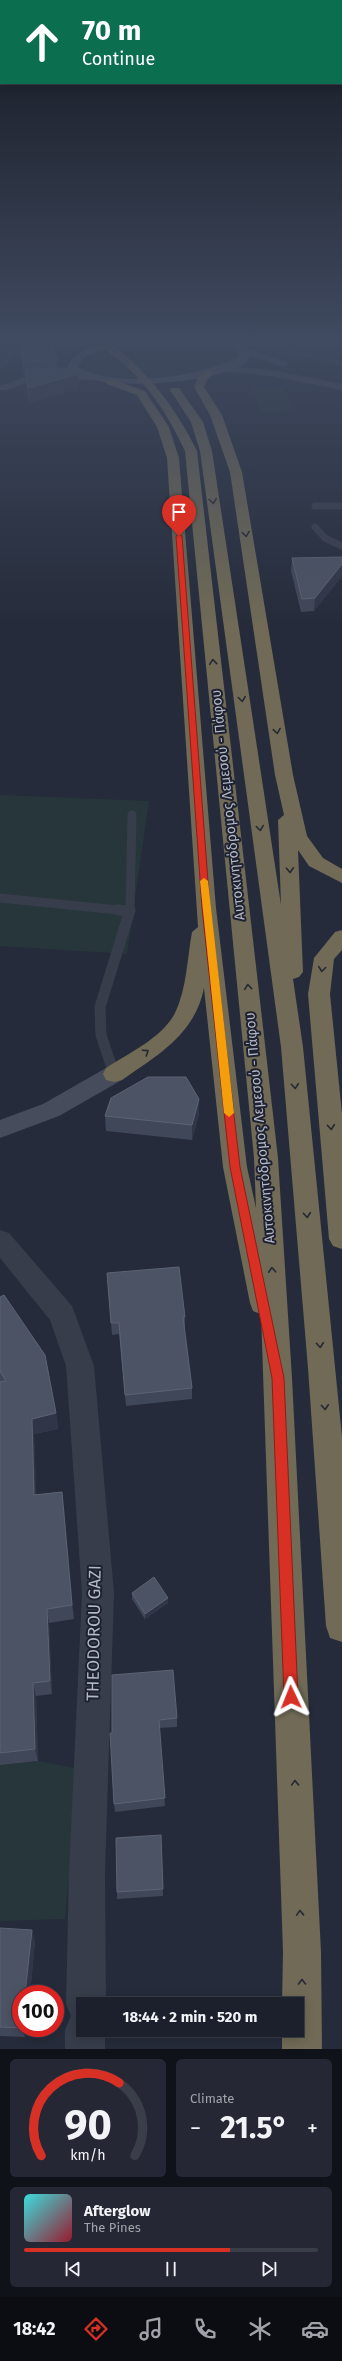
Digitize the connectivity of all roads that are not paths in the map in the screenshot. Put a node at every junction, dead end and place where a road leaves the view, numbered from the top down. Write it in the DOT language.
graph roads {
  1 [pos="166,436"];
  2 [pos="189,436"];
  3 [pos="196,436"];
  4 [pos="223,436"];
  5 [pos="315,506"];
  6 [pos="342,506"];
  7 [pos="315,527"];
  8 [pos="342,546"];
  9 [pos="284,775"];
  10 [pos="132,815"];
  11 [pos="342,878"];
  12 [pos="0,898"];
  13 [pos="206,908"];
  14 [pos="130,910"];
  15 [pos="342,938"];
  16 [pos="292,1047"];
  17 [pos="114,1074"];
  18 [pos="0,1129"];
  19 [pos="342,1239"];
  20 [pos="0,1240"];
  21 [pos="278,1378"];
  22 [pos="342,1626"];
  23 [pos="86,1997"];
  24 [pos="86,2037"];
  25 [pos="85,2049"];
  26 [pos="302,2049"];
  1 -- 13 [label="highway"];
  21 -- 2 [label="highway, Αυτοκινητόδρομος Λεμεσού - Πάφου, one-way"];
  3 -- 16 [label="highway, Αυτοκινητόδρομος Λεμεσού - Πάφου, one-way"];
  4 -- 9 [label="highway, one-way"];
  5 -- 6 [label="lane"];
  7 -- 8 [label="lane"];
  9 -- 11 [label="highway"];
  9 -- 16 [label="highway, one-way"];
  10 -- 14 [label="lane"];
  12 -- 14 [label="lane"];
  17 -- 13 [label="highway, one-way"];
  13 -- 21 [label="highway"];
  14 -- 17 [label="lane"];
  15 -- 19 [label="highway, one-way"];
  16 -- 22 [label="highway, Αυτοκινητόδρομος Λεμεσού - Πάφου, one-way"];
  17 -- 18 [label="street"];
  20 -- 23 [label="street, THEODOROU GAZI"];
  26 -- 21 [label="highway, Αυτοκινητόδρομος Λεμεσού - Πάφου, one-way"];
  24 -- 25 [label="street"];
}
